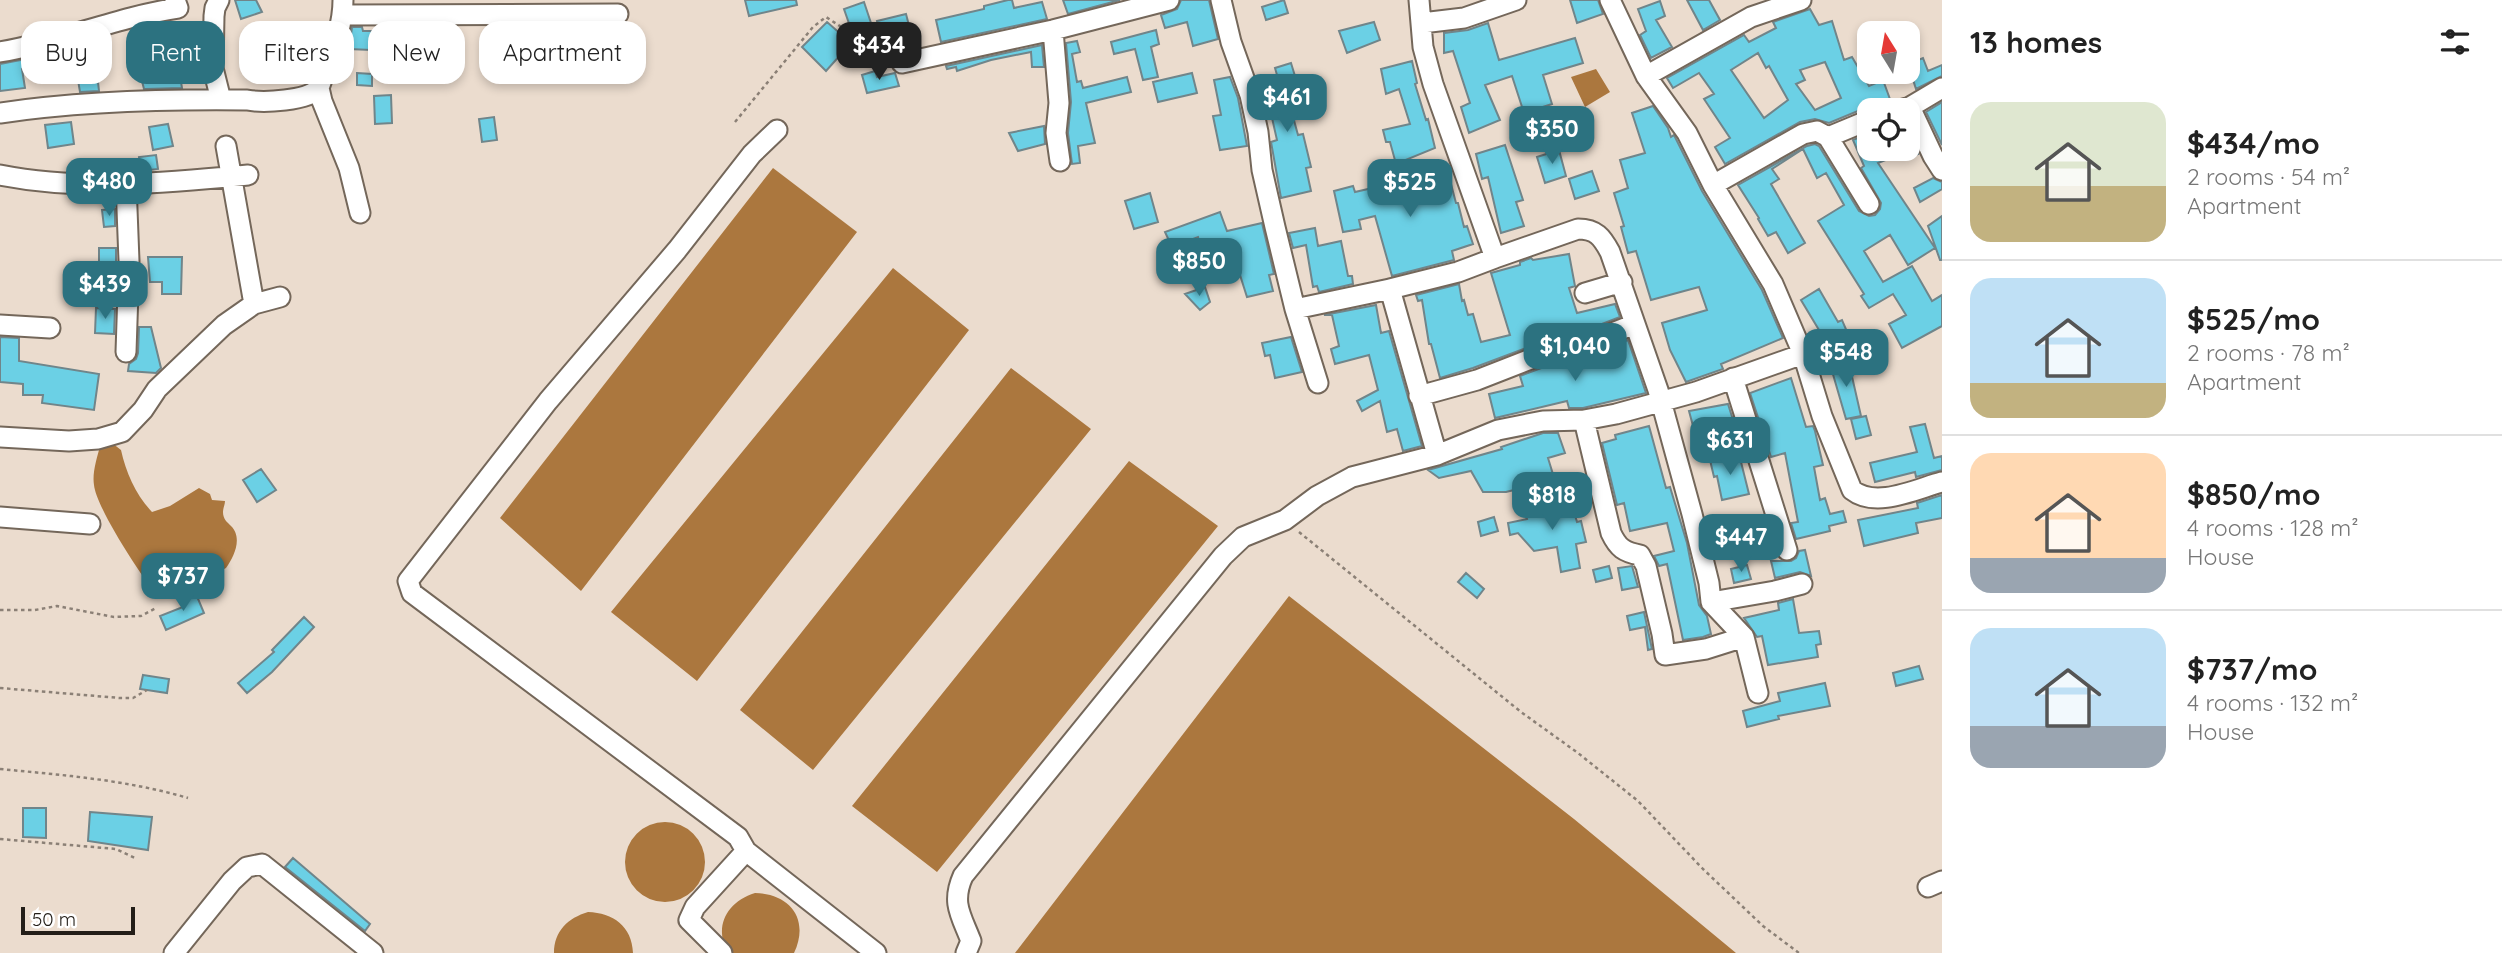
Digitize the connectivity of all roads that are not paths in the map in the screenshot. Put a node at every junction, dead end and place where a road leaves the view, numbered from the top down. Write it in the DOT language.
graph roads {
  1 [pos="176,0"];
  2 [pos="219,0"];
  3 [pos="1169,0"];
  4 [pos="1221,0"];
  5 [pos="1419,0"];
  6 [pos="1516,0"];
  7 [pos="1610,0"];
  8 [pos="1801,0"];
  9 [pos="344,8"];
  10 [pos="618,14"];
  11 [pos="1422,23"];
  12 [pos="1053,30"];
  13 [pos="0,51"];
  14 [pos="902,64"];
  15 [pos="1646,76"];
  16 [pos="319,88"];
  17 [pos="1942,89"];
  18 [pos="221,100"];
  19 [pos="1920,100"];
  20 [pos="0,113"];
  21 [pos="1857,125"];
  22 [pos="777,130"];
  23 [pos="1920,134"];
  24 [pos="1828,137"];
  25 [pos="226,146"];
  26 [pos="1060,160"];
  27 [pos="1942,170"];
  28 [pos="0,175"];
  29 [pos="240,176"];
  30 [pos="127,183"];
  31 [pos="1713,185"];
  32 [pos="1869,204"];
  33 [pos="360,213"];
  34 [pos="1495,258"];
  35 [pos="1622,282"];
  36 [pos="1390,289"];
  37 [pos="1586,293"];
  38 [pos="280,297"];
  39 [pos="254,304"];
  40 [pos="1295,309"];
  41 [pos="1635,324"];
  42 [pos="0,325"];
  43 [pos="50,328"];
  44 [pos="126,352"];
  45 [pos="1803,354"];
  46 [pos="1733,378"];
  47 [pos="1318,383"];
  48 [pos="1419,396"];
  49 [pos="1660,401"];
  50 [pos="1584,420"];
  51 [pos="0,437"];
  52 [pos="1437,455"];
  53 [pos="1942,482"];
  54 [pos="0,517"];
  55 [pos="90,524"];
  56 [pos="1787,550"];
  57 [pos="1802,584"];
  58 [pos="1711,602"];
  59 [pos="1744,637"];
  60 [pos="1758,692"];
  61 [pos="746,851"];
  62 [pos="174,953"];
  63 [pos="373,953"];
  64 [pos="722,953"];
  65 [pos="876,953"];
  66 [pos="967,953"];
  1 -- 13 [label="street"];
  2 -- 18 [label="street"];
  3 -- 12 [label="street"];
  4 -- 40 [label="street"];
  5 -- 11 [label="street"];
  6 -- 11 [label="street"];
  7 -- 15 [label="street"];
  8 -- 15 [label="street"];
  9 -- 10 [label="street"];
  9 -- 16 [label="street"];
  11 -- 34 [label="street"];
  12 -- 14 [label="street"];
  12 -- 26 [label="street"];
  15 -- 31 [label="street"];
  16 -- 18 [label="street"];
  16 -- 33 [label="street"];
  17 -- 19 [label="street"];
  18 -- 20 [label="street"];
  21 -- 24 [label="street"];
  22 -- 61 [label="street"];
  23 -- 27 [label="street"];
  24 -- 31 [label="street"];
  24 -- 32 [label="street"];
  25 -- 29 [label="street"];
  28 -- 30 [label="street"];
  29 -- 30 [label="street"];
  29 -- 39 [label="street"];
  30 -- 44 [label="street"];
  31 -- 45 [label="street"];
  34 -- 35 [label="street"];
  34 -- 36 [label="street"];
  35 -- 37 [label="street"];
  35 -- 41 [label="street"];
  36 -- 40 [label="street"];
  36 -- 48 [label="street"];
  38 -- 39 [label="street"];
  39 -- 51 [label="street"];
  40 -- 47 [label="street"];
  41 -- 48 [label="street"];
  41 -- 49 [label="street"];
  42 -- 43 [label="street"];
  45 -- 46 [label="street"];
  45 -- 53 [label="street"];
  46 -- 49 [label="street"];
  46 -- 56 [label="street"];
  48 -- 52 [label="street"];
  49 -- 50 [label="street"];
  49 -- 58 [label="street"];
  50 -- 52 [label="street"];
  50 -- 59 [label="street"];
  52 -- 66 [label="street"];
  54 -- 55 [label="street"];
  57 -- 58 [label="street"];
  58 -- 59 [label="street"];
  59 -- 60 [label="street"];
  61 -- 64 [label="street"];
  61 -- 65 [label="street"];
  62 -- 63 [label="street"];
}
